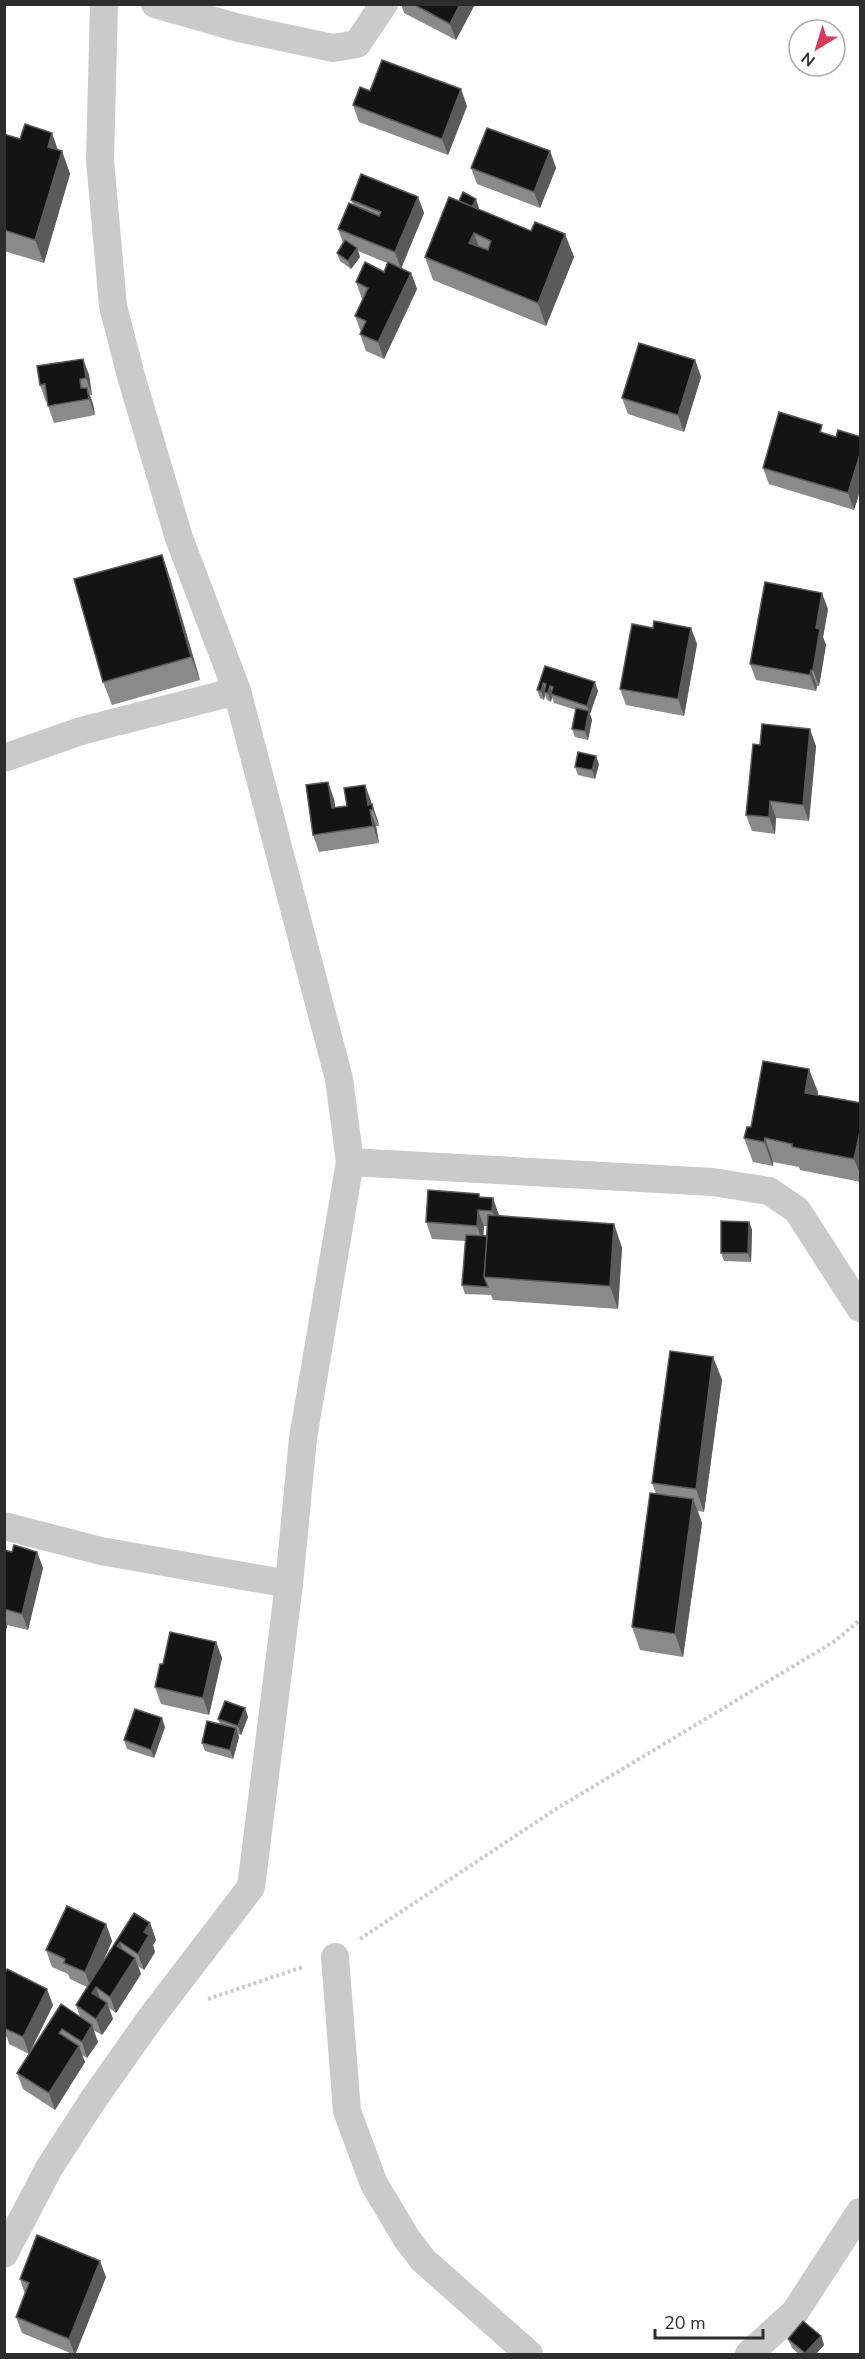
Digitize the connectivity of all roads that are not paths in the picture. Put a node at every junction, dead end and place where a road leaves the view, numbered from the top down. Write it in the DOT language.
graph roads {
  1 [pos="104,4"];
  2 [pos="155,4"];
  3 [pos="384,4"];
  4 [pos="237,691"];
  5 [pos="4,758"];
  6 [pos="350,1162"];
  7 [pos="861,1308"];
  8 [pos="4,1526"];
  9 [pos="289,1584"];
  10 [pos="335,1957"];
  11 [pos="861,2212"];
  12 [pos="4,2254"];
  13 [pos="529,2355"];
  14 [pos="749,2355"];
  1 -- 4 [label="street"];
  2 -- 3 [label="street"];
  4 -- 5 [label="street"];
  4 -- 6 [label="street"];
  6 -- 7 [label="street"];
  6 -- 9 [label="street"];
  8 -- 9 [label="street"];
  9 -- 12 [label="street"];
  10 -- 13 [label="street"];
  11 -- 14 [label="street"];
}
